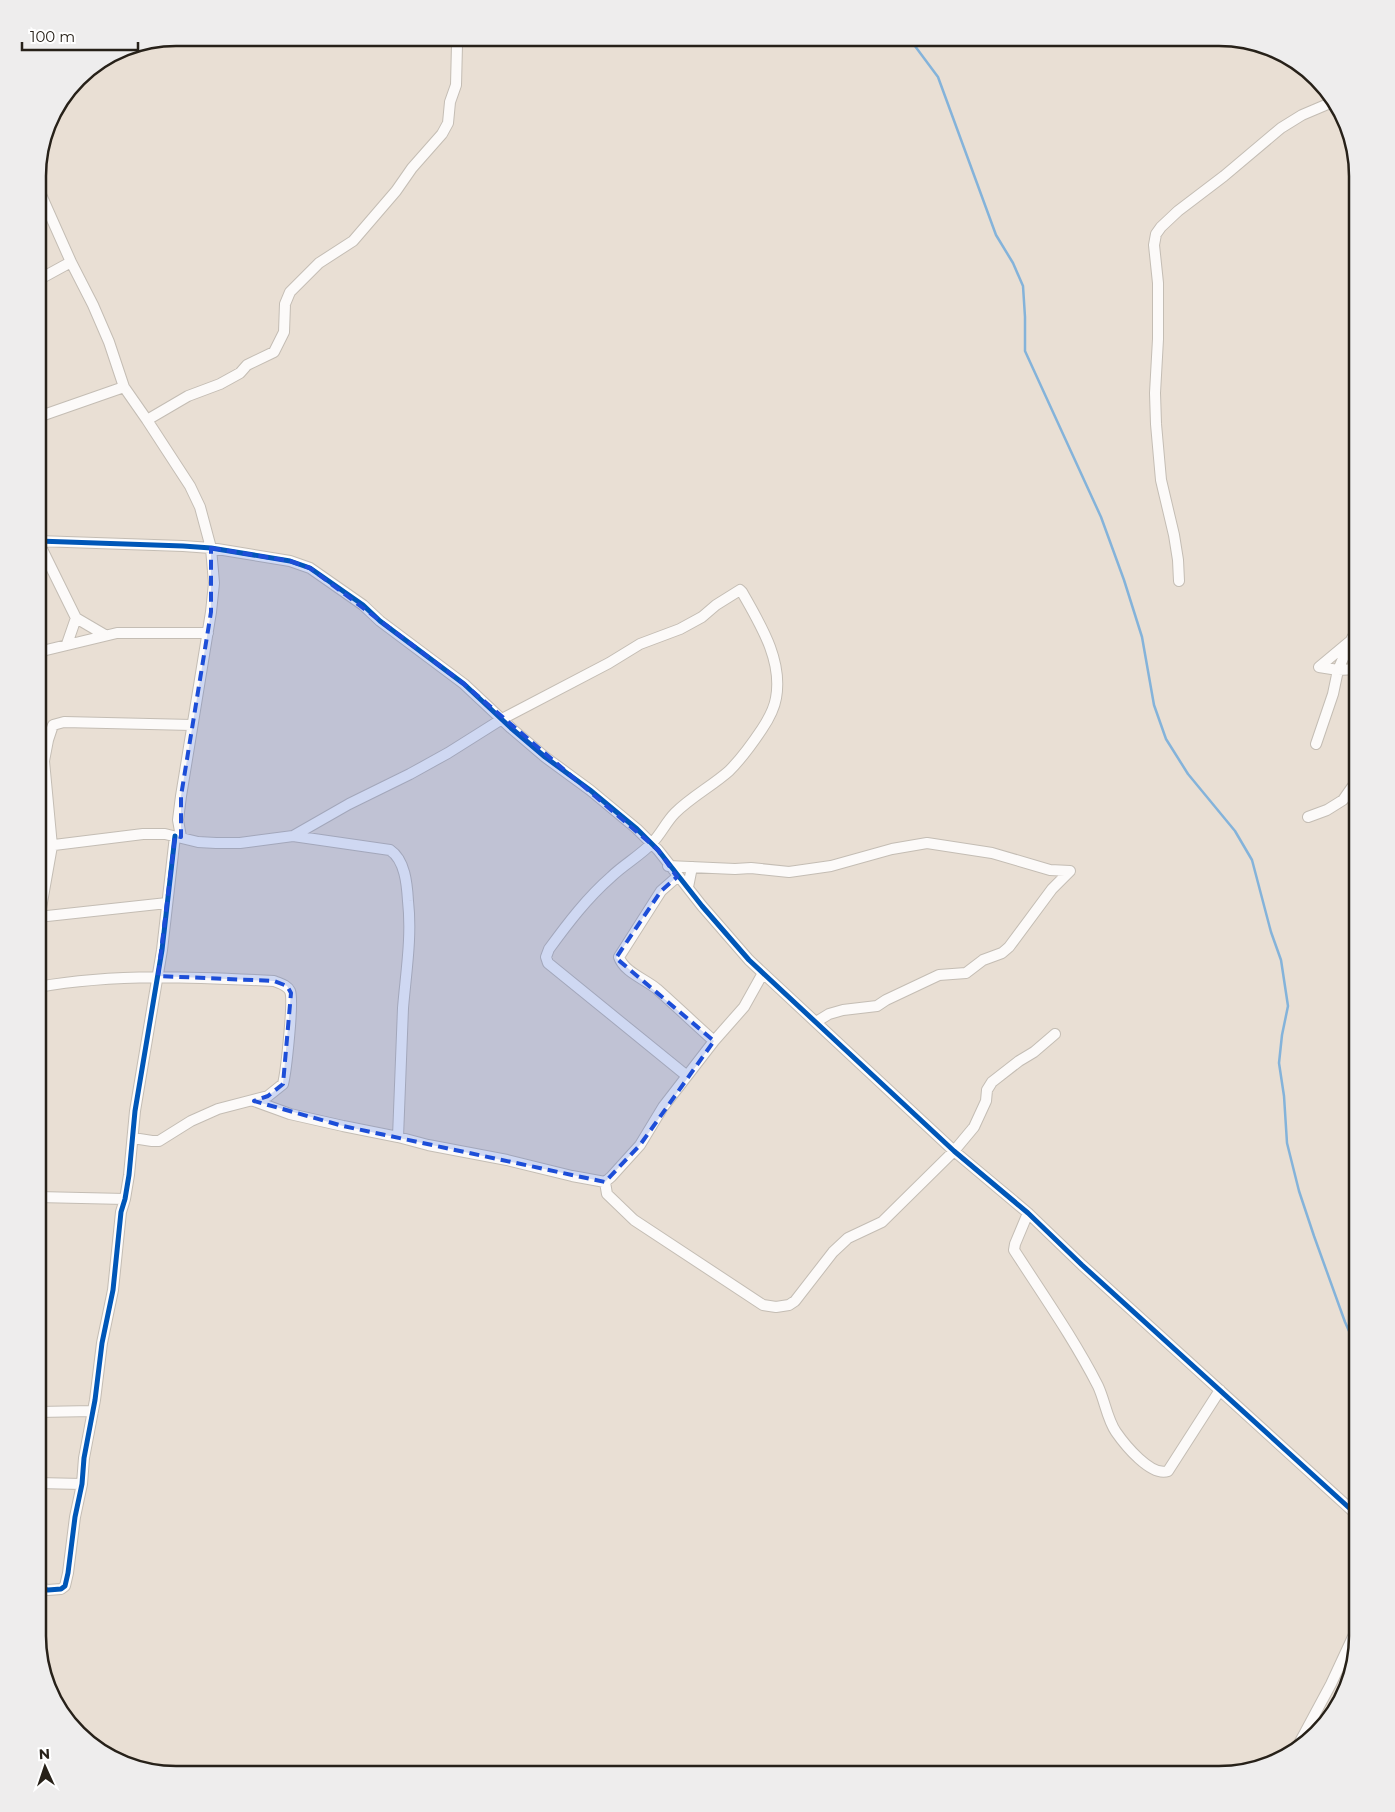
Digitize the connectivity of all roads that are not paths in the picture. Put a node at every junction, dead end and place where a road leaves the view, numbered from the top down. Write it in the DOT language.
graph roads {
  1 [pos="458,46"];
  2 [pos="1327,103"];
  3 [pos="47,208"];
  4 [pos="71,262"];
  5 [pos="47,275"];
  6 [pos="124,386"];
  7 [pos="47,414"];
  8 [pos="148,420"];
  9 [pos="47,541"];
  10 [pos="211,548"];
  11 [pos="47,559"];
  12 [pos="1179,581"];
  13 [pos="76,618"];
  14 [pos="208,633"];
  15 [pos="105,635"];
  16 [pos="1349,642"];
  17 [pos="67,644"];
  18 [pos="1349,645"];
  19 [pos="47,650"];
  20 [pos="1349,669"];
  21 [pos="1338,670"];
  22 [pos="502,719"];
  23 [pos="192,725"];
  24 [pos="1316,744"];
  25 [pos="47,747"];
  26 [pos="47,788"];
  27 [pos="1349,792"];
  28 [pos="1308,817"];
  29 [pos="178,820"];
  30 [pos="174,836"];
  31 [pos="292,836"];
  32 [pos="652,844"];
  33 [pos="47,846"];
  34 [pos="52,846"];
  35 [pos="668,866"];
  36 [pos="692,866"];
  37 [pos="47,875"];
  38 [pos="677,877"];
  39 [pos="688,887"];
  40 [pos="167,903"];
  41 [pos="46,919"];
  42 [pos="763,973"];
  43 [pos="158,976"];
  44 [pos="46,986"];
  45 [pos="816,1022"];
  46 [pos="1055,1034"];
  47 [pos="714,1042"];
  48 [pos="687,1076"];
  49 [pos="254,1101"];
  50 [pos="398,1137"];
  51 [pos="133,1138"];
  52 [pos="954,1151"];
  53 [pos="605,1182"];
  54 [pos="46,1197"];
  55 [pos="125,1199"];
  56 [pos="1028,1213"];
  57 [pos="1220,1390"];
  58 [pos="93,1411"];
  59 [pos="46,1412"];
  60 [pos="46,1483"];
  61 [pos="82,1484"];
  62 [pos="1349,1507"];
  63 [pos="46,1589"];
  64 [pos="1347,1650"];
  65 [pos="1305,1732"];
  1 -- 8 [label="street"];
  2 -- 12 [label="street"];
  3 -- 4 [label="street"];
  4 -- 5 [label="street"];
  4 -- 6 [label="street"];
  6 -- 7 [label="street"];
  6 -- 8 [label="street"];
  8 -- 10 [label="street"];
  9 -- 10 [label="street"];
  10 -- 14 [label="street"];
  10 -- 22 [label="street"];
  11 -- 13 [label="street"];
  13 -- 15 [label="street"];
  13 -- 17 [label="street"];
  14 -- 15 [label="street"];
  14 -- 23 [label="street"];
  15 -- 17 [label="street"];
  16 -- 21 [label="street"];
  17 -- 19 [label="street"];
  18 -- 21 [label="street"];
  20 -- 21 [label="street"];
  21 -- 24 [label="street"];
  22 -- 31 [label="street"];
  22 -- 32 [label="street"];
  22 -- 32 [label="street"];
  23 -- 25 [label="street"];
  23 -- 29 [label="street"];
  26 -- 34 [label="street"];
  27 -- 28 [label="street"];
  29 -- 30 [label="street"];
  29 -- 30 [label="street"];
  30 -- 31 [label="street"];
  30 -- 34 [label="street"];
  30 -- 40 [label="street"];
  31 -- 50 [label="street"];
  32 -- 35 [label="street"];
  32 -- 48 [label="street"];
  33 -- 34 [label="street"];
  34 -- 37 [label="street"];
  35 -- 36 [label="street"];
  35 -- 38 [label="street"];
  36 -- 39 [label="street"];
  36 -- 45 [label="street"];
  38 -- 39 [label="street"];
  38 -- 47 [label="street"];
  39 -- 42 [label="street"];
  40 -- 41 [label="street"];
  40 -- 43 [label="street"];
  42 -- 45 [label="street"];
  42 -- 47 [label="street"];
  43 -- 44 [label="street"];
  43 -- 49 [label="street"];
  43 -- 51 [label="street"];
  45 -- 52 [label="street"];
  46 -- 52 [label="street"];
  47 -- 48 [label="street"];
  48 -- 53 [label="street"];
  49 -- 50 [label="street"];
  49 -- 51 [label="street"];
  50 -- 53 [label="street"];
  51 -- 55 [label="street"];
  52 -- 53 [label="street"];
  52 -- 56 [label="street"];
  54 -- 55 [label="street"];
  55 -- 58 [label="street"];
  56 -- 57 [label="street"];
  56 -- 57 [label="street"];
  57 -- 62 [label="street"];
  58 -- 59 [label="street"];
  58 -- 61 [label="street"];
  60 -- 61 [label="street"];
  61 -- 63 [label="street"];
  64 -- 65 [label="street"];
}
